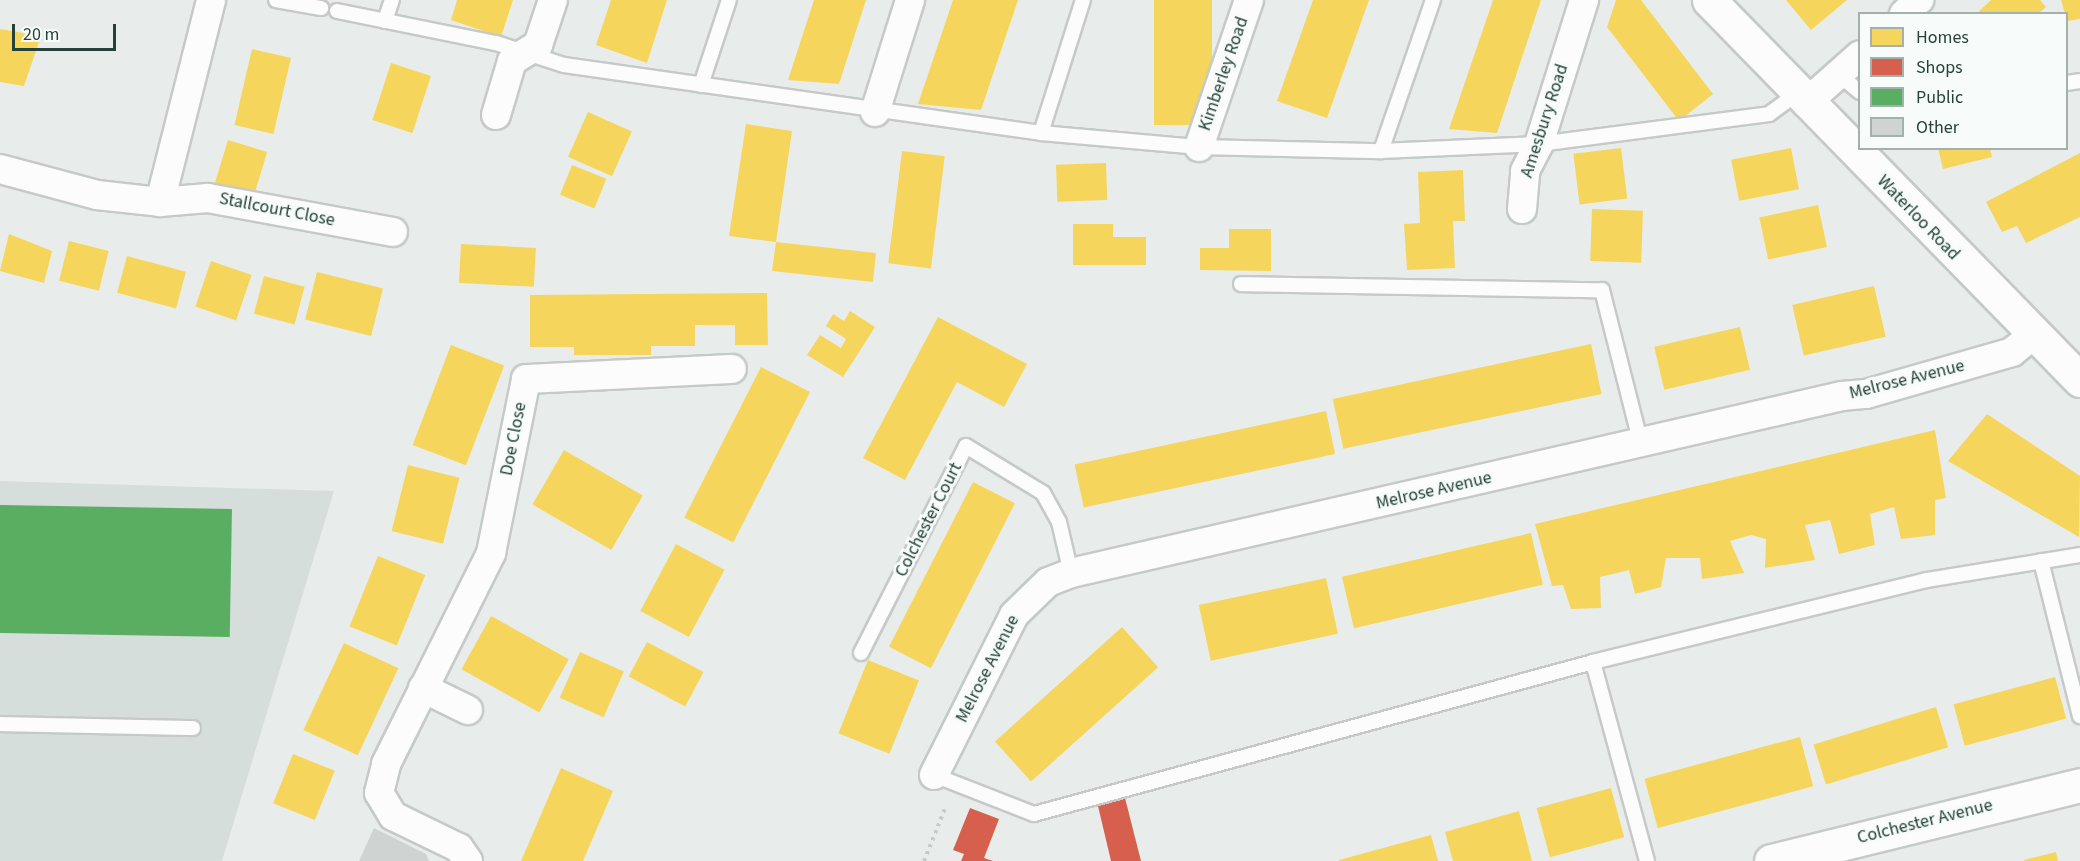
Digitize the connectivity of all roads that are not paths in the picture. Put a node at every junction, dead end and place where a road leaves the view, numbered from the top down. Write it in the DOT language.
graph roads {
  1 [pos="211,0"];
  2 [pos="276,0"];
  3 [pos="392,0"];
  4 [pos="553,0"];
  5 [pos="729,0"];
  6 [pos="910,0"];
  7 [pos="1083,0"];
  8 [pos="1249,0"];
  9 [pos="1434,0"];
  10 [pos="1584,0"];
  11 [pos="1919,0"];
  12 [pos="1714,2"];
  13 [pos="321,8"];
  14 [pos="337,11"];
  15 [pos="1906,12"];
  16 [pos="385,21"];
  17 [pos="525,54"];
  18 [pos="1858,60"];
  19 [pos="1849,83"];
  20 [pos="701,85"];
  21 [pos="1802,99"];
  22 [pos="875,112"];
  23 [pos="496,115"];
  24 [pos="1041,134"];
  25 [pos="1539,144"];
  26 [pos="1199,147"];
  27 [pos="1381,151"];
  28 [pos="0,169"];
  29 [pos="160,202"];
  30 [pos="1522,209"];
  31 [pos="393,232"];
  32 [pos="1241,284"];
  33 [pos="2034,334"];
  34 [pos="2075,365"];
  35 [pos="732,369"];
  36 [pos="1641,444"];
  37 [pos="2080,555"];
  38 [pos="2041,561"];
  39 [pos="1071,573"];
  40 [pos="861,653"];
  41 [pos="1593,663"];
  42 [pos="423,688"];
  43 [pos="468,710"];
  44 [pos="2080,716"];
  45 [pos="0,724"];
  46 [pos="193,728"];
  47 [pos="944,779"];
  48 [pos="2080,785"];
  49 [pos="468,861"];
  50 [pos="1647,861"];
  51 [pos="1771,861"];
  1 -- 29 [label="street"];
  2 -- 13 [label="lane"];
  3 -- 16 [label="lane"];
  4 -- 17 [label="street"];
  5 -- 20 [label="lane"];
  6 -- 22 [label="street"];
  7 -- 24 [label="lane"];
  8 -- 26 [label="street, Kimberley Road"];
  9 -- 27 [label="lane"];
  10 -- 25 [label="street, Amesbury Road"];
  11 -- 15 [label="street"];
  12 -- 21 [label="street, Waterloo Road"];
  14 -- 16 [label="lane"];
  16 -- 17 [label="lane"];
  17 -- 20 [label="lane"];
  17 -- 23 [label="street"];
  18 -- 19 [label="street"];
  19 -- 21 [label="street"];
  20 -- 22 [label="lane"];
  21 -- 25 [label="lane"];
  21 -- 33 [label="street, Waterloo Road"];
  22 -- 24 [label="lane"];
  24 -- 26 [label="lane"];
  25 -- 27 [label="lane"];
  25 -- 30 [label="street, Amesbury Road"];
  26 -- 27 [label="lane"];
  28 -- 29 [label="street, Stallcourt Close"];
  29 -- 31 [label="street, Stallcourt Close"];
  32 -- 36 [label="lane"];
  33 -- 34 [label="street, Waterloo Road"];
  33 -- 36 [label="street, Melrose Avenue"];
  35 -- 42 [label="street, Doe Close"];
  36 -- 39 [label="street, Melrose Avenue"];
  37 -- 38 [label="lane"];
  38 -- 41 [label="lane"];
  38 -- 44 [label="lane"];
  39 -- 40 [label="lane, Colchester Court"];
  39 -- 47 [label="street, Melrose Avenue"];
  41 -- 47 [label="lane"];
  41 -- 50 [label="lane"];
  42 -- 43 [label="street"];
  42 -- 49 [label="street, Doe Close"];
  45 -- 46 [label="lane"];
  48 -- 51 [label="street, Colchester Avenue"];
}
